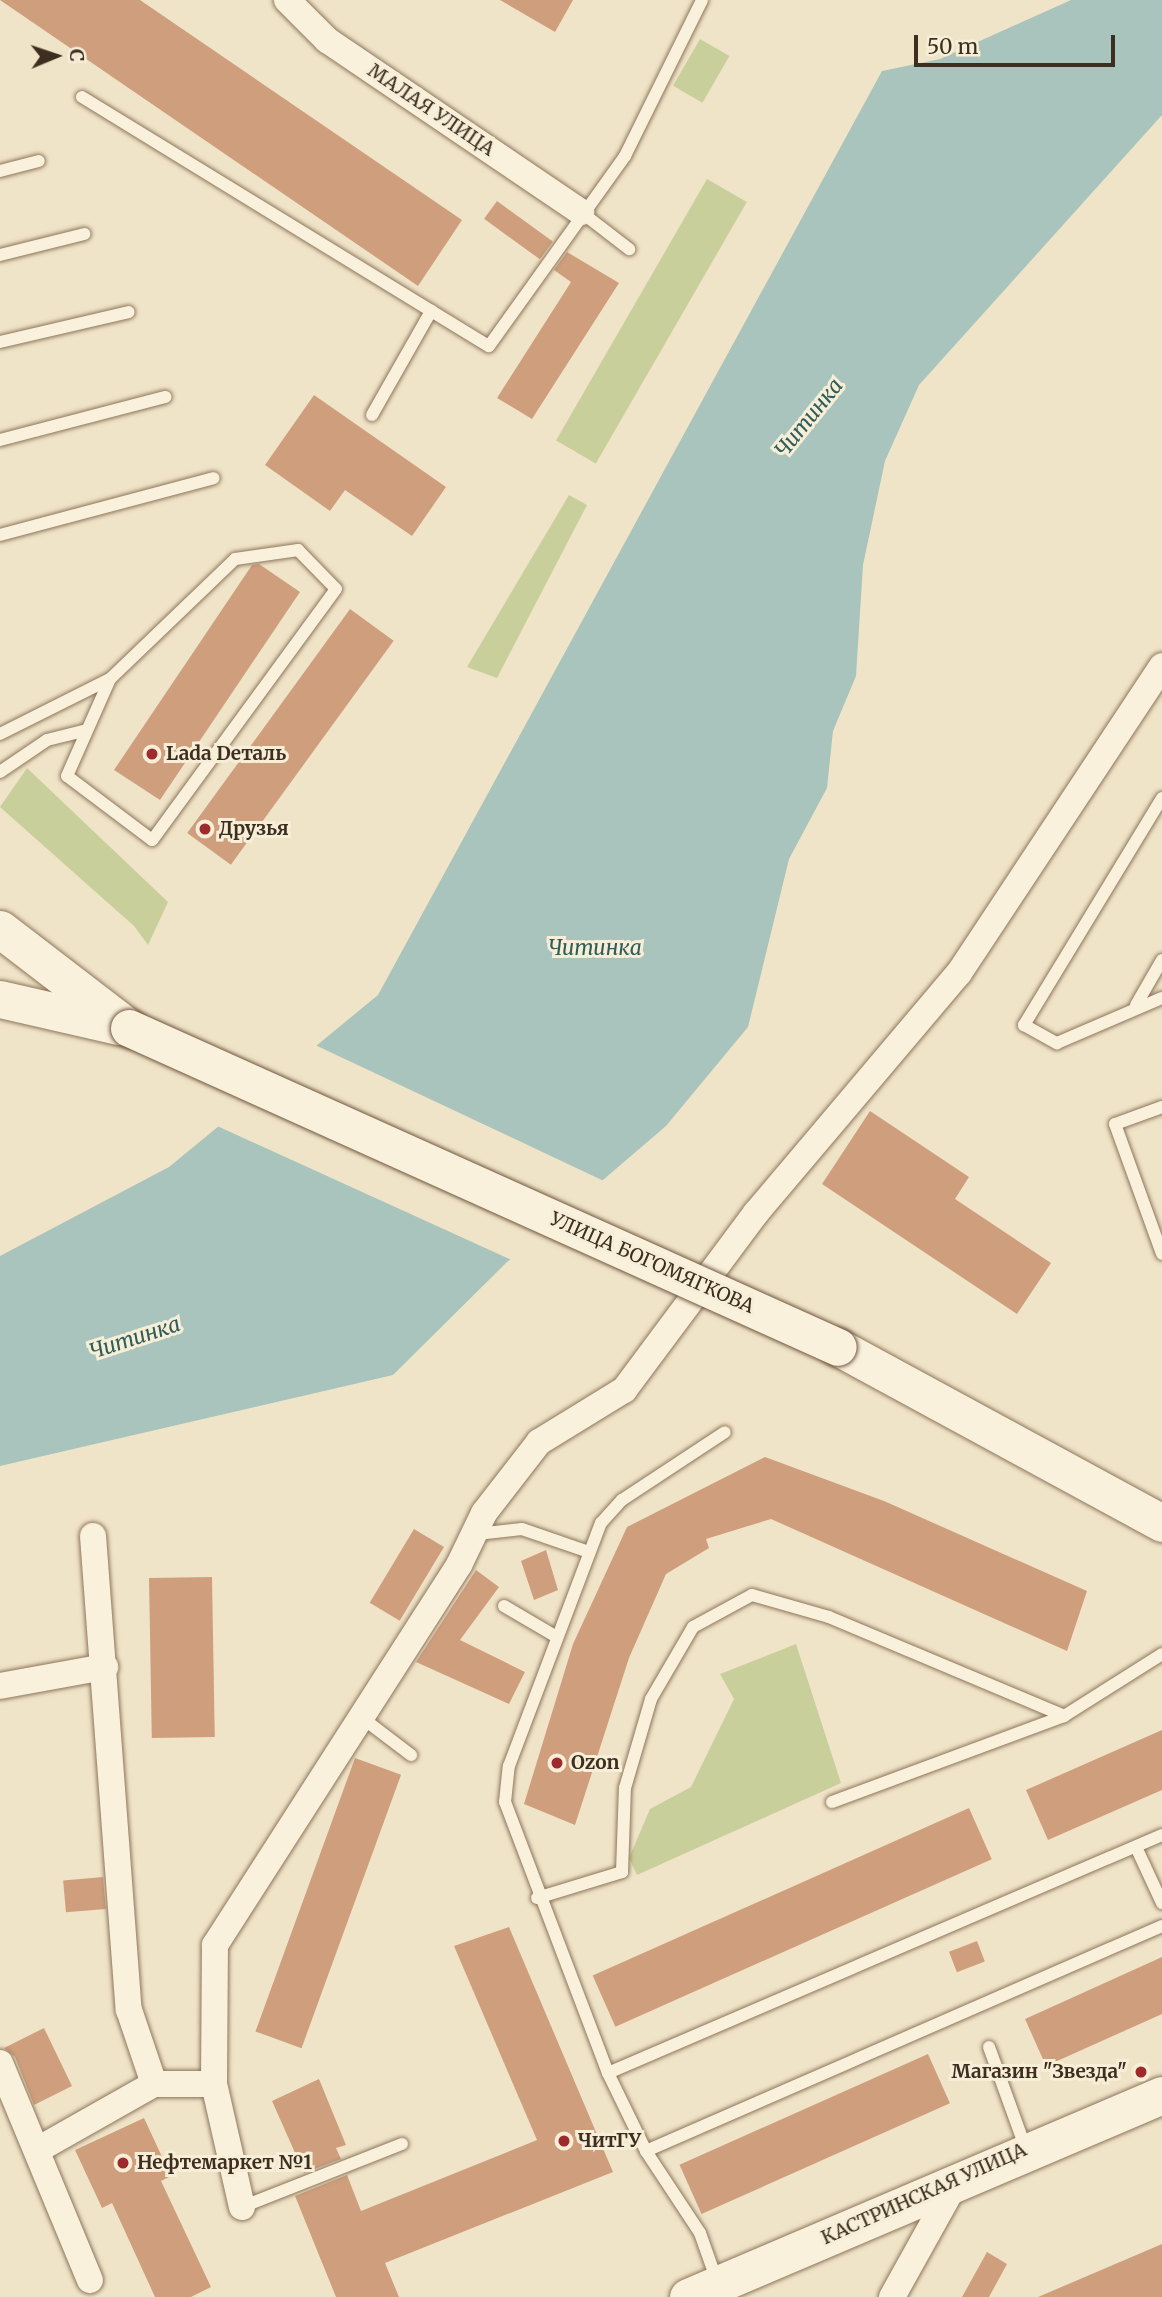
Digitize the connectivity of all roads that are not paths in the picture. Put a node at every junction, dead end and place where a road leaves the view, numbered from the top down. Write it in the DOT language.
graph roads {
  1 [pos="287,0"];
  2 [pos="702,0"];
  3 [pos="82,97"];
  4 [pos="39,161"];
  5 [pos="0,171"];
  6 [pos="581,212"];
  7 [pos="84,234"];
  8 [pos="629,250"];
  9 [pos="0,255"];
  10 [pos="431,311"];
  11 [pos="128,312"];
  12 [pos="0,342"];
  13 [pos="165,397"];
  14 [pos="372,415"];
  15 [pos="0,440"];
  16 [pos="214,478"];
  17 [pos="0,535"];
  18 [pos="1162,666"];
  19 [pos="110,678"];
  20 [pos="88,730"];
  21 [pos="0,734"];
  22 [pos="0,772"];
  23 [pos="1162,798"];
  24 [pos="0,929"];
  25 [pos="1162,960"];
  26 [pos="1162,998"];
  27 [pos="0,999"];
  28 [pos="1136,1005"];
  29 [pos="129,1028"];
  30 [pos="1162,1107"];
  31 [pos="1162,1254"];
  32 [pos="725,1432"];
  33 [pos="1162,1523"];
  34 [pos="473,1535"];
  35 [pos="93,1536"];
  36 [pos="586,1550"];
  37 [pos="504,1605"];
  38 [pos="555,1636"];
  39 [pos="1162,1654"];
  40 [pos="105,1667"];
  41 [pos="0,1686"];
  42 [pos="1064,1716"];
  43 [pos="361,1717"];
  44 [pos="411,1755"];
  45 [pos="832,1802"];
  46 [pos="1162,1835"];
  47 [pos="1136,1846"];
  48 [pos="537,1898"];
  49 [pos="1162,1903"];
  50 [pos="1162,1926"];
  51 [pos="989,2047"];
  52 [pos="0,2063"];
  53 [pos="608,2073"];
  54 [pos="154,2084"];
  55 [pos="214,2084"];
  56 [pos="1162,2095"];
  57 [pos="402,2144"];
  58 [pos="39,2149"];
  59 [pos="1026,2149"];
  60 [pos="646,2151"];
  61 [pos="957,2180"];
  62 [pos="242,2207"];
  63 [pos="90,2280"];
  64 [pos="703,2291"];
  65 [pos="892,2297"];
  1 -- 6 [label="street, МАЛАЯ УЛИЦА"];
  2 -- 6 [label="lane"];
  3 -- 10 [label="lane"];
  4 -- 5 [label="lane"];
  6 -- 8 [label="lane"];
  6 -- 10 [label="lane"];
  7 -- 9 [label="lane"];
  10 -- 14 [label="lane"];
  11 -- 12 [label="lane"];
  13 -- 15 [label="lane"];
  16 -- 17 [label="lane"];
  18 -- 34 [label="street"];
  19 -- 20 [label="lane"];
  19 -- 20 [label="lane"];
  19 -- 21 [label="lane"];
  20 -- 22 [label="lane"];
  23 -- 28 [label="lane"];
  24 -- 29 [label="main road"];
  25 -- 28 [label="lane"];
  26 -- 28 [label="lane"];
  27 -- 29 [label="main road"];
  29 -- 33 [label="main road, УЛИЦА БОГОМЯГКОВА, bridge"];
  30 -- 31 [label="lane"];
  32 -- 36 [label="lane"];
  34 -- 36 [label="lane"];
  34 -- 43 [label="street"];
  35 -- 40 [label="street"];
  36 -- 38 [label="lane"];
  37 -- 38 [label="lane"];
  38 -- 48 [label="lane"];
  39 -- 42 [label="lane"];
  40 -- 41 [label="street"];
  40 -- 54 [label="street"];
  42 -- 45 [label="lane"];
  42 -- 48 [label="lane"];
  43 -- 44 [label="lane"];
  43 -- 55 [label="street"];
  46 -- 47 [label="lane"];
  47 -- 49 [label="lane"];
  47 -- 53 [label="lane"];
  48 -- 53 [label="lane"];
  50 -- 60 [label="lane"];
  51 -- 59 [label="lane"];
  52 -- 58 [label="street"];
  53 -- 60 [label="lane"];
  54 -- 55 [label="street"];
  54 -- 58 [label="street"];
  55 -- 62 [label="street"];
  56 -- 59 [label="main road, КАСТРИНСКАЯ УЛИЦА"];
  57 -- 62 [label="lane"];
  58 -- 63 [label="street"];
  59 -- 61 [label="main road, КАСТРИНСКАЯ УЛИЦА"];
  60 -- 64 [label="lane"];
  61 -- 64 [label="main road, КАСТРИНСКАЯ УЛИЦА"];
  61 -- 65 [label="street"];
}
